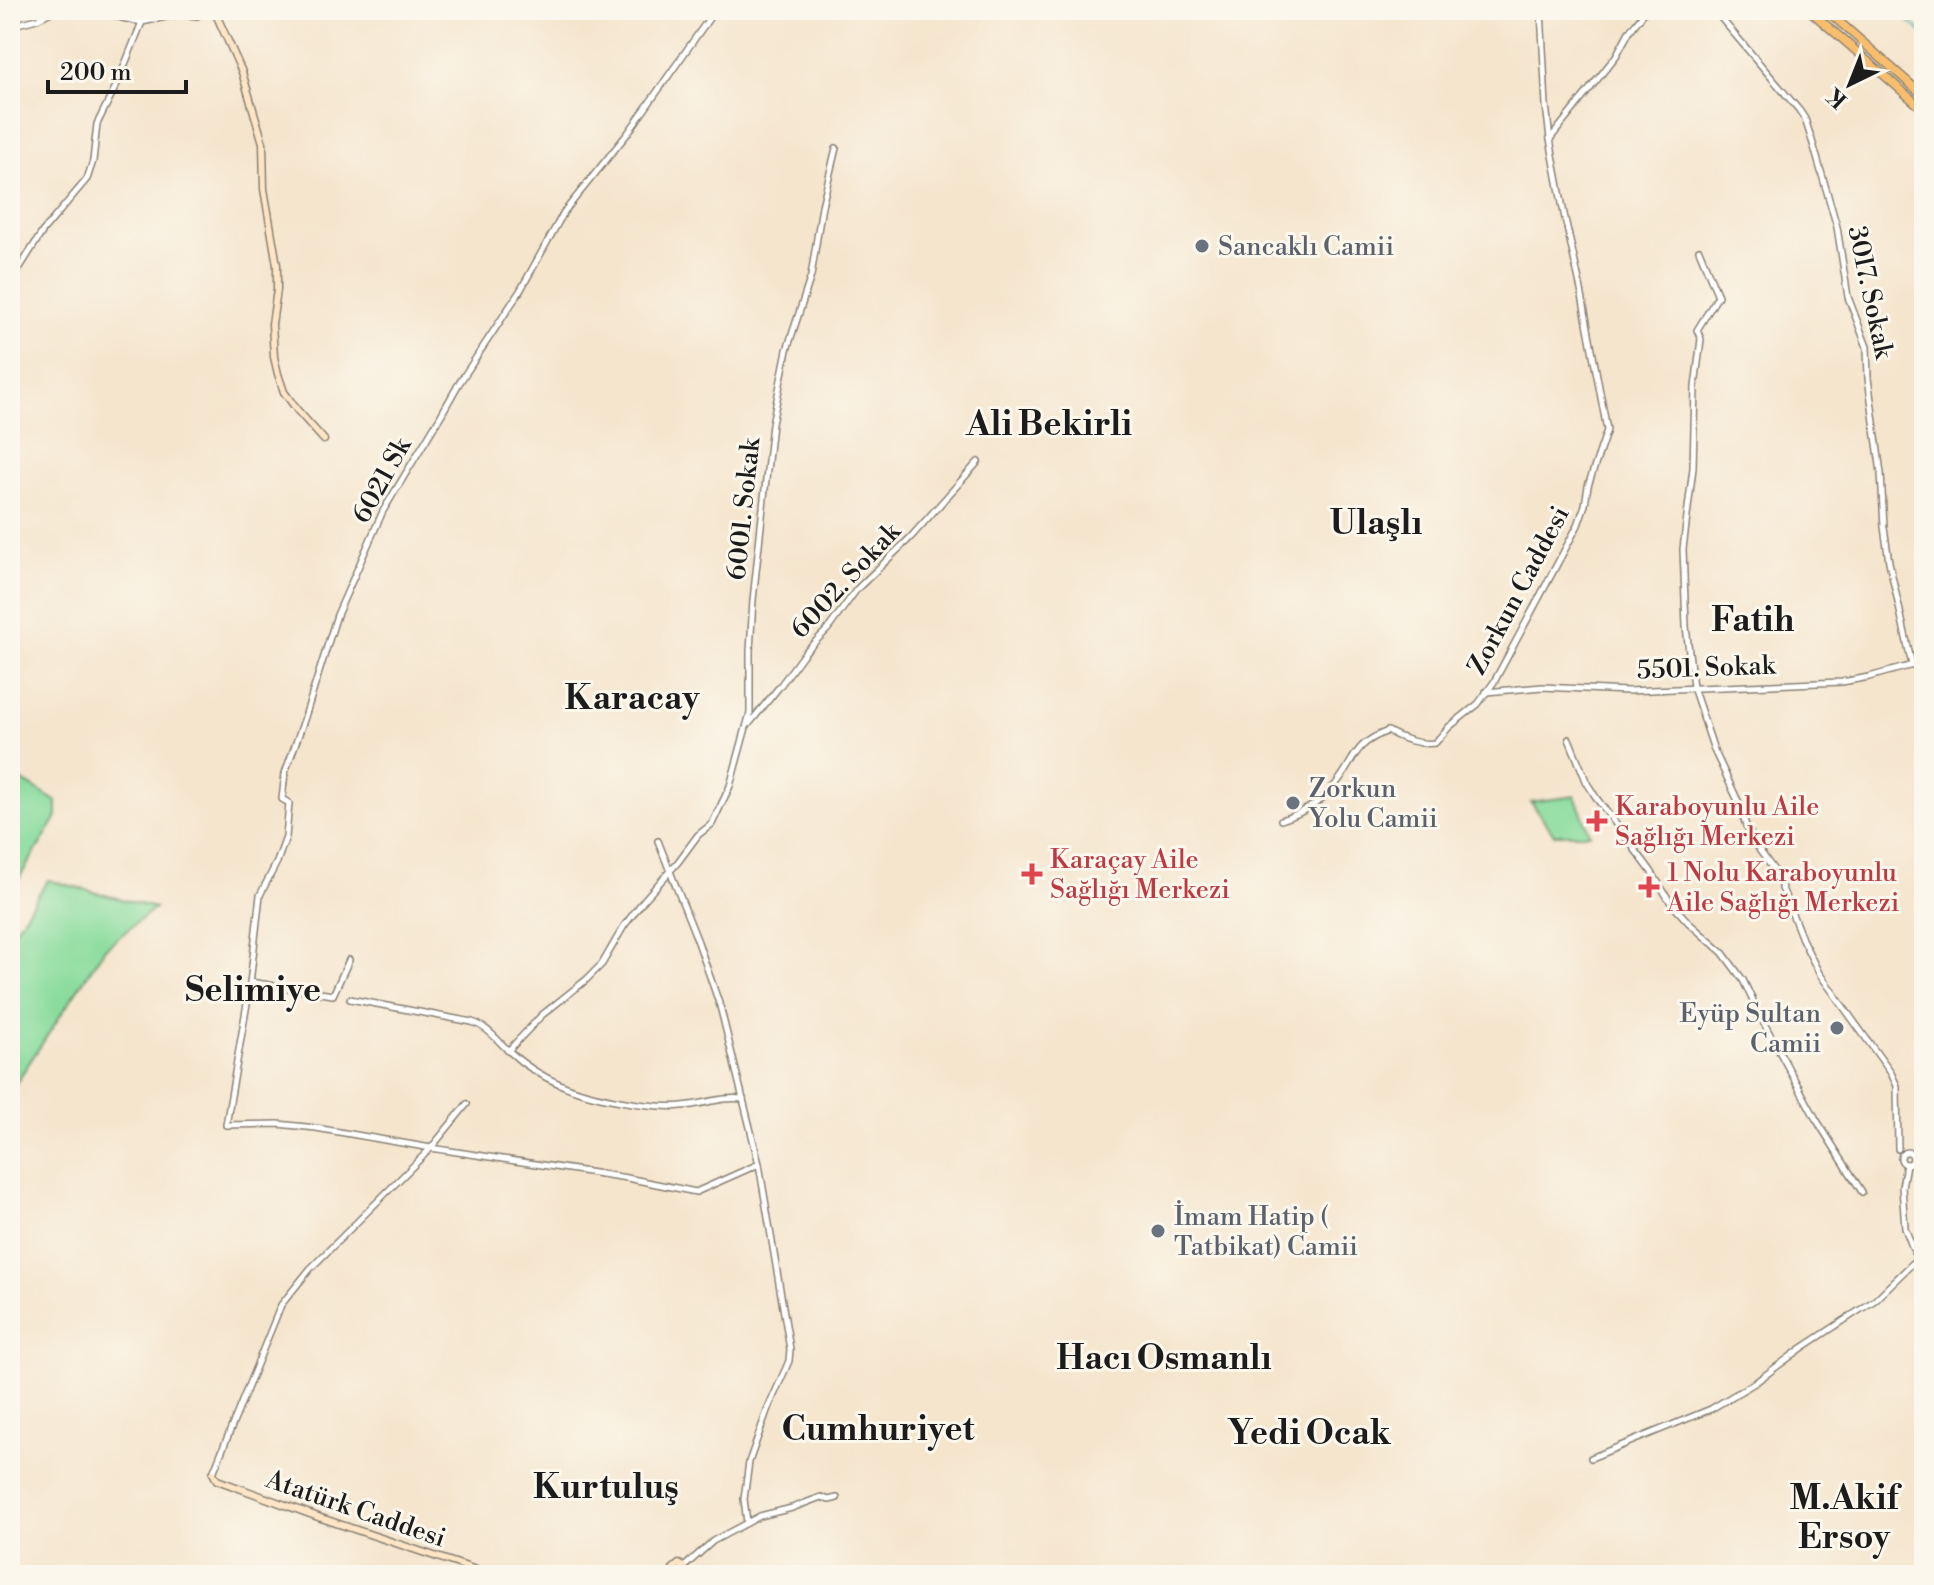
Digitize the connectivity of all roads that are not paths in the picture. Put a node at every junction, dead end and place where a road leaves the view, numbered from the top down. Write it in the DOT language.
graph roads {
  1 [pos="17,10"];
  2 [pos="55,10"];
  3 [pos="98,10"];
  4 [pos="207,10"];
  5 [pos="214,10"];
  6 [pos="715,10"];
  7 [pos="1541,10"];
  8 [pos="1646,10"];
  9 [pos="1714,10"];
  10 [pos="1809,10"];
  11 [pos="1826,10"];
  12 [pos="10,16"];
  13 [pos="142,22"];
  14 [pos="10,26"];
  15 [pos="1924,96"];
  16 [pos="1924,110"];
  17 [pos="1550,139"];
  18 [pos="836,148"];
  19 [pos="1699,250"];
  20 [pos="10,283"];
  21 [pos="324,440"];
  22 [pos="978,462"];
  23 [pos="1924,662"];
  24 [pos="1912,665"];
  25 [pos="1693,687"];
  26 [pos="1486,692"];
  27 [pos="746,728"];
  28 [pos="1569,739"];
  29 [pos="1281,820"];
  30 [pos="658,841"];
  31 [pos="670,872"];
  32 [pos="349,960"];
  33 [pos="250,982"];
  34 [pos="350,999"];
  35 [pos="508,1051"];
  36 [pos="743,1099"];
  37 [pos="467,1104"];
  38 [pos="431,1148"];
  39 [pos="1898,1149"];
  40 [pos="1924,1151"];
  41 [pos="1913,1157"];
  42 [pos="759,1164"];
  43 [pos="1906,1164"];
  44 [pos="1862,1192"];
  45 [pos="1591,1458"];
  46 [pos="213,1473"];
  47 [pos="837,1498"];
  48 [pos="747,1523"];
  49 [pos="684,1570"];
  50 [pos="674,1573"];
  51 [pos="491,1575"];
  52 [pos="694,1575"];
  1 -- 12 [label="highway"];
  2 -- 14 [label="street"];
  3 -- 13 [label="street"];
  4 -- 13 [label="street"];
  5 -- 21 [label="main road"];
  6 -- 33 [label="street, 6021 Sk"];
  7 -- 17 [label="street, Zorkun Caddesi"];
  8 -- 17 [label="street"];
  9 -- 24 [label="street, 3017. Sokak"];
  10 -- 16 [label="highway"];
  11 -- 15 [label="highway"];
  13 -- 20 [label="street"];
  17 -- 26 [label="street, Zorkun Caddesi"];
  18 -- 27 [label="street, 6001. Sokak"];
  19 -- 25 [label="street"];
  22 -- 27 [label="street, 6002. Sokak"];
  23 -- 24 [label="street, 5501. Sokak"];
  24 -- 25 [label="street, 5501. Sokak"];
  25 -- 26 [label="street, 5501. Sokak"];
  25 -- 39 [label="street"];
  26 -- 29 [label="street, Zorkun Caddesi"];
  27 -- 31 [label="street, 6001. Sokak"];
  28 -- 44 [label="street"];
  30 -- 31 [label="street"];
  31 -- 35 [label="street, 6001. Sokak"];
  31 -- 36 [label="street"];
  32 -- 33 [label="street"];
  33 -- 38 [label="street, 6021 Sk"];
  34 -- 35 [label="street"];
  35 -- 36 [label="street"];
  36 -- 42 [label="street"];
  37 -- 38 [label="street"];
  38 -- 42 [label="street"];
  38 -- 46 [label="street"];
  40 -- 41 [label="street"];
  41 -- 43 [label="street"];
  41 -- 43 [label="street"];
  42 -- 48 [label="street"];
  43 -- 45 [label="street"];
  46 -- 51 [label="main road, Atatürk Caddesi"];
  47 -- 48 [label="street"];
  48 -- 49 [label="street"];
  49 -- 50 [label="main road"];
  49 -- 52 [label="main road"];
}
